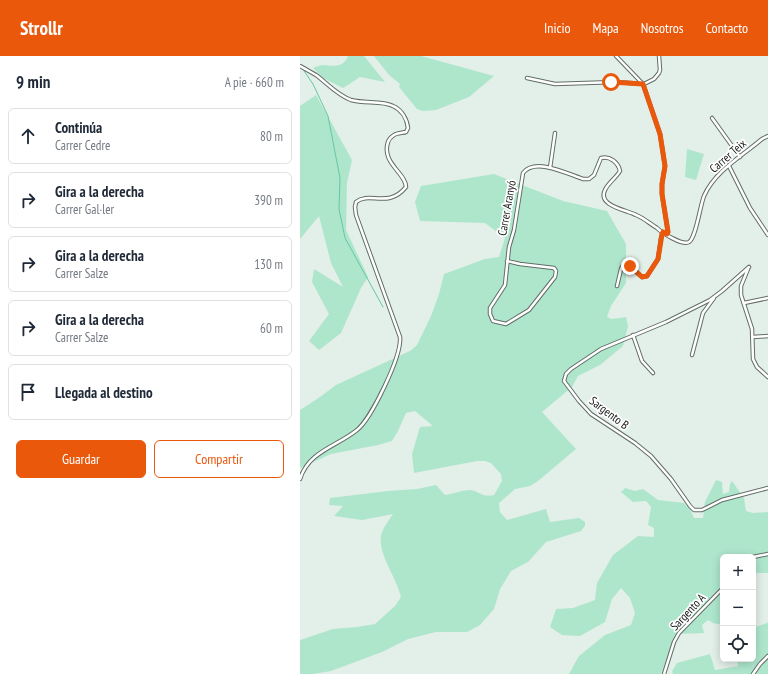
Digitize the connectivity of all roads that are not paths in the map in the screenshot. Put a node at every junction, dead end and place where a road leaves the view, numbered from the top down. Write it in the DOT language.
graph roads {
  1 [pos="616,56"];
  2 [pos="659,56"];
  3 [pos="300,66"];
  4 [pos="527,78"];
  5 [pos="643,84"];
  6 [pos="712,118"];
  7 [pos="555,133"];
  8 [pos="768,136"];
  9 [pos="740,157"];
  10 [pos="729,166"];
  11 [pos="550,168"];
  12 [pos="663,232"];
  13 [pos="668,235"];
  14 [pos="768,235"];
  15 [pos="507,261"];
  16 [pos="617,286"];
  17 [pos="716,296"];
  18 [pos="768,298"];
  19 [pos="744,303"];
  20 [pos="633,335"];
  21 [pos="768,336"];
  22 [pos="753,337"];
  23 [pos="692,356"];
  24 [pos="653,373"];
  25 [pos="768,377"];
  26 [pos="300,479"];
  27 [pos="768,488"];
  28 [pos="768,554"];
  29 [pos="756,556"];
  30 [pos="721,590"];
  31 [pos="768,656"];
  32 [pos="664,674"];
  33 [pos="753,674"];
  1 -- 5 [label="street"];
  2 -- 5 [label="street"];
  3 -- 26 [label="street"];
  4 -- 5 [label="street"];
  5 -- 13 [label="street"];
  6 -- 9 [label="street"];
  7 -- 11 [label="street"];
  8 -- 9 [label="street, Carrer Teix"];
  9 -- 10 [label="street, Carrer Teix"];
  10 -- 13 [label="street, Carrer Teix"];
  10 -- 14 [label="street"];
  11 -- 12 [label="street, Carrer Aranyó"];
  11 -- 15 [label="street, Carrer Aranyó"];
  12 -- 13 [label="street, Carrer Aranyó"];
  12 -- 16 [label="street"];
  15 -- 15 [label="street, Carrer Aranyó"];
  17 -- 19 [label="street, Sargento B"];
  17 -- 20 [label="street, Sargento B"];
  17 -- 23 [label="street"];
  18 -- 19 [label="street"];
  19 -- 22 [label="street"];
  20 -- 24 [label="street"];
  20 -- 27 [label="street, Sargento B"];
  21 -- 22 [label="street"];
  22 -- 25 [label="street"];
  28 -- 29 [label="street"];
  30 -- 32 [label="street, Sargento A"];
  31 -- 33 [label="street"];
}
